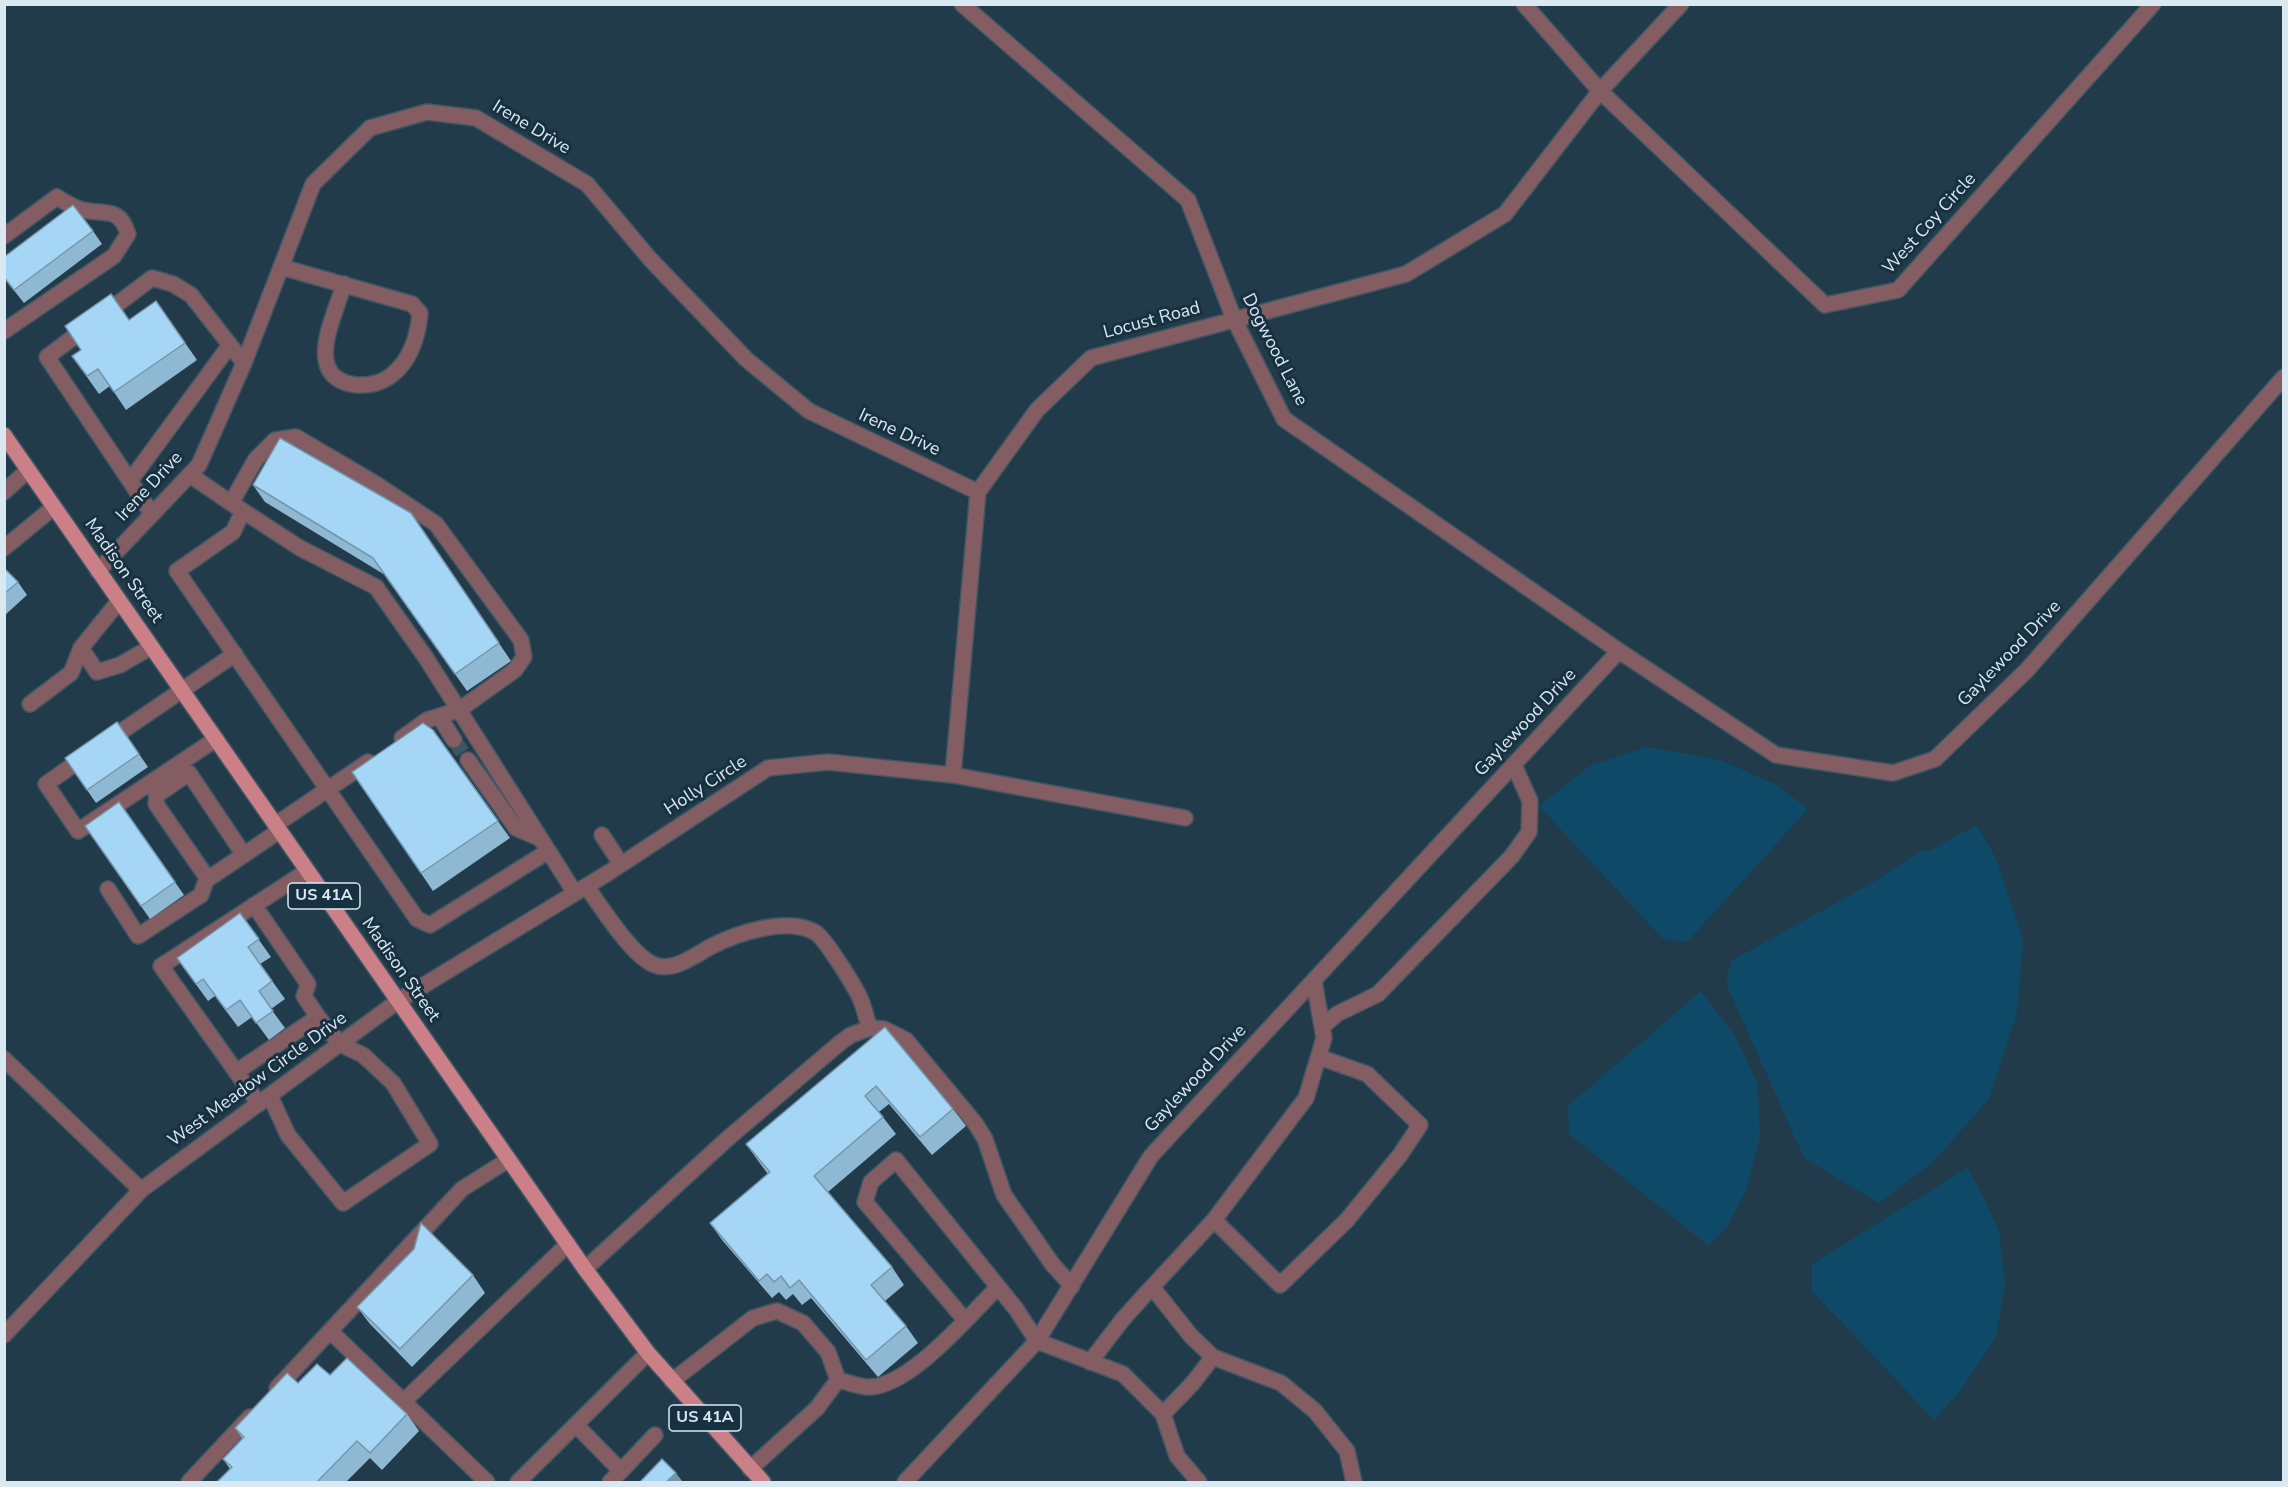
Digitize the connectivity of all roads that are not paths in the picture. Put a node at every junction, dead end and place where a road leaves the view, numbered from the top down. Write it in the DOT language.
graph roads {
  1 [pos="962,4"];
  2 [pos="1524,4"];
  3 [pos="1681,4"];
  4 [pos="2153,4"];
  5 [pos="1600,91"];
  6 [pos="4,236"];
  7 [pos="281,267"];
  8 [pos="344,284"];
  9 [pos="1234,319"];
  10 [pos="4,331"];
  11 [pos="230,345"];
  12 [pos="244,363"];
  13 [pos="2283,377"];
  14 [pos="4,435"];
  15 [pos="28,470"];
  16 [pos="190,475"];
  17 [pos="130,481"];
  18 [pos="4,492"];
  19 [pos="978,492"];
  20 [pos="54,507"];
  21 [pos="237,507"];
  22 [pos="152,514"];
  23 [pos="4,548"];
  24 [pos="98,571"];
  25 [pos="119,601"];
  26 [pos="151,647"];
  27 [pos="81,648"];
  28 [pos="1619,651"];
  29 [pos="235,654"];
  30 [pos="182,690"];
  31 [pos="30,704"];
  32 [pos="459,710"];
  33 [pos="439,716"];
  34 [pos="216,739"];
  35 [pos="454,740"];
  36 [pos="468,760"];
  37 [pos="1514,765"];
  38 [pos="953,775"];
  39 [pos="154,789"];
  40 [pos="329,790"];
  41 [pos="1185,818"];
  42 [pos="277,828"];
  43 [pos="602,835"];
  44 [pos="543,845"];
  45 [pos="243,855"];
  46 [pos="621,864"];
  47 [pos="307,871"];
  48 [pos="207,878"];
  49 [pos="108,889"];
  50 [pos="580,890"];
  51 [pos="254,905"];
  52 [pos="1314,981"];
  53 [pos="398,1001"];
  54 [pos="318,1017"];
  55 [pos="1322,1027"];
  56 [pos="870,1028"];
  57 [pos="340,1044"];
  58 [pos="1319,1057"];
  59 [pos="4,1059"];
  60 [pos="236,1072"];
  61 [pos="264,1100"];
  62 [pos="508,1160"];
  63 [pos="141,1190"];
  64 [pos="1214,1220"];
  65 [pos="568,1244"];
  66 [pos="585,1269"];
  67 [pos="1072,1286"];
  68 [pos="1152,1287"];
  69 [pos="997,1288"];
  70 [pos="965,1320"];
  71 [pos="330,1331"];
  72 [pos="4,1335"];
  73 [pos="1037,1341"];
  74 [pos="648,1353"];
  75 [pos="1213,1357"];
  76 [pos="1090,1362"];
  77 [pos="838,1380"];
  78 [pos="672,1381"];
  79 [pos="403,1402"];
  80 [pos="1163,1414"];
  81 [pos="576,1425"];
  82 [pos="655,1435"];
  83 [pos="750,1469"];
  84 [pos="615,1477"];
  85 [pos="189,1482"];
  86 [pos="487,1482"];
  87 [pos="518,1482"];
  88 [pos="763,1482"];
  89 [pos="905,1482"];
  90 [pos="1199,1482"];
  91 [pos="1354,1482"];
  1 -- 9 [label="street, Dogwood Lane"];
  2 -- 5 [label="street"];
  3 -- 5 [label="street, Locust Road"];
  4 -- 5 [label="street, West Coy Circle"];
  5 -- 9 [label="street, Locust Road"];
  6 -- 10 [label="street"];
  7 -- 8 [label="street"];
  7 -- 12 [label="street, Irene Drive"];
  7 -- 19 [label="street, Irene Drive"];
  8 -- 8 [label="street"];
  9 -- 19 [label="street, Locust Road"];
  9 -- 28 [label="street, Dogwood Lane"];
  11 -- 12 [label="street"];
  11 -- 17 [label="street"];
  11 -- 17 [label="street"];
  12 -- 16 [label="street, Irene Drive"];
  13 -- 28 [label="street, Gaylewood Drive"];
  14 -- 15 [label="main road, Madison Street / US 41A"];
  15 -- 18 [label="street"];
  15 -- 20 [label="main road, Madison Street / US 41A"];
  16 -- 21 [label="street"];
  16 -- 22 [label="street, Irene Drive"];
  17 -- 22 [label="street"];
  19 -- 38 [label="street"];
  20 -- 23 [label="street"];
  20 -- 24 [label="main road, Madison Street / US 41A"];
  21 -- 29 [label="street"];
  21 -- 32 [label="street"];
  21 -- 32 [label="street"];
  22 -- 24 [label="street, Irene Drive"];
  24 -- 25 [label="main road, Madison Street / US 41A"];
  25 -- 26 [label="main road, Madison Street / US 41A"];
  25 -- 27 [label="street"];
  26 -- 27 [label="street"];
  26 -- 30 [label="main road, Madison Street / US 41A"];
  27 -- 31 [label="street"];
  28 -- 37 [label="street, Gaylewood Drive"];
  29 -- 30 [label="street"];
  29 -- 40 [label="street"];
  30 -- 34 [label="main road, Madison Street / US 41A"];
  30 -- 39 [label="street"];
  32 -- 33 [label="street"];
  32 -- 44 [label="street"];
  33 -- 35 [label="street"];
  33 -- 40 [label="street"];
  34 -- 39 [label="street"];
  34 -- 42 [label="main road, Madison Street / US 41A"];
  36 -- 44 [label="street"];
  37 -- 52 [label="street, Gaylewood Drive"];
  37 -- 55 [label="street"];
  38 -- 41 [label="street, Holly Circle"];
  38 -- 46 [label="street, Holly Circle"];
  39 -- 45 [label="street"];
  39 -- 48 [label="street"];
  40 -- 42 [label="street"];
  40 -- 44 [label="street"];
  42 -- 45 [label="street"];
  42 -- 47 [label="main road, Madison Street / US 41A"];
  43 -- 46 [label="street"];
  44 -- 50 [label="street"];
  45 -- 48 [label="street"];
  46 -- 50 [label="street, Holly Circle"];
  47 -- 51 [label="street"];
  47 -- 53 [label="main road, Madison Street / US 41A"];
  48 -- 49 [label="street"];
  50 -- 53 [label="street, Holly Circle"];
  50 -- 56 [label="street"];
  51 -- 54 [label="street"];
  51 -- 60 [label="street"];
  52 -- 55 [label="street"];
  52 -- 67 [label="street, Gaylewood Drive"];
  53 -- 57 [label="street, West Meadow Circle Drive"];
  53 -- 62 [label="main road, Madison Street / US 41A"];
  54 -- 57 [label="street"];
  54 -- 60 [label="street"];
  55 -- 58 [label="street"];
  56 -- 66 [label="street"];
  56 -- 67 [label="street"];
  57 -- 61 [label="street, West Meadow Circle Drive"];
  57 -- 61 [label="street"];
  58 -- 64 [label="street"];
  58 -- 64 [label="street"];
  59 -- 63 [label="street"];
  60 -- 61 [label="street"];
  61 -- 63 [label="street, West Meadow Circle Drive"];
  62 -- 65 [label="main road, Madison Street / US 41A"];
  62 -- 71 [label="street"];
  63 -- 72 [label="street, West Meadow Circle Drive"];
  64 -- 68 [label="street"];
  65 -- 66 [label="main road, Madison Street / US 41A"];
  65 -- 79 [label="street"];
  66 -- 74 [label="main road, Madison Street / US 41A"];
  67 -- 73 [label="street, Gaylewood Drive"];
  68 -- 75 [label="street"];
  68 -- 76 [label="street"];
  69 -- 70 [label="street"];
  69 -- 70 [label="street"];
  69 -- 73 [label="street"];
  70 -- 77 [label="street"];
  71 -- 79 [label="street"];
  71 -- 85 [label="street"];
  73 -- 76 [label="street"];
  73 -- 89 [label="street, Gaylewood Drive"];
  74 -- 78 [label="main road, Madison Street / US 41A"];
  74 -- 81 [label="street"];
  75 -- 80 [label="street"];
  75 -- 91 [label="street"];
  76 -- 80 [label="street"];
  77 -- 78 [label="street"];
  77 -- 83 [label="street"];
  78 -- 83 [label="main road, Madison Street / US 41A"];
  79 -- 86 [label="street"];
  80 -- 90 [label="street"];
  81 -- 84 [label="street"];
  81 -- 87 [label="street"];
  82 -- 84 [label="street"];
  83 -- 88 [label="main road, Madison Street / US 41A"];
}
